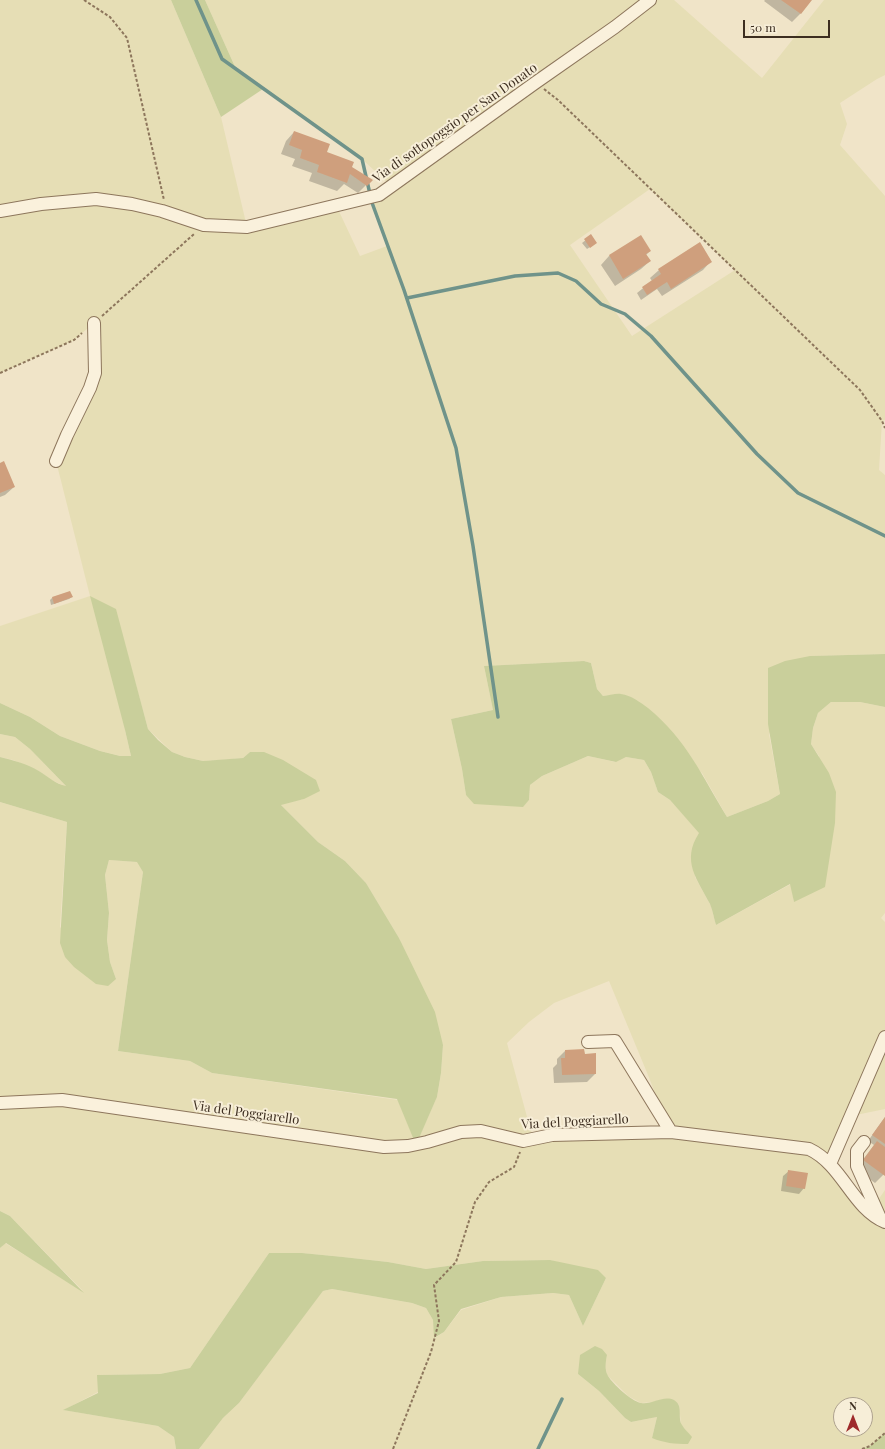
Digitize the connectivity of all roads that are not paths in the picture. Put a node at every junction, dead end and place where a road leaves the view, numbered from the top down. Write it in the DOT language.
graph roads {
  1 [pos="650,0"];
  2 [pos="0,211"];
  3 [pos="94,323"];
  4 [pos="56,461"];
  5 [pos="885,1037"];
  6 [pos="588,1042"];
  7 [pos="0,1103"];
  8 [pos="671,1132"];
  9 [pos="864,1142"];
  10 [pos="830,1164"];
  11 [pos="883,1221"];
  1 -- 2 [label="street, Via di sottopoggio per San Donato"];
  3 -- 4 [label="street"];
  5 -- 10 [label="street"];
  6 -- 8 [label="street"];
  7 -- 8 [label="street, Via del Poggiarello"];
  8 -- 10 [label="street, Via del Poggiarello"];
  9 -- 11 [label="street"];
  10 -- 11 [label="street, Via del Poggiarello"];
}
